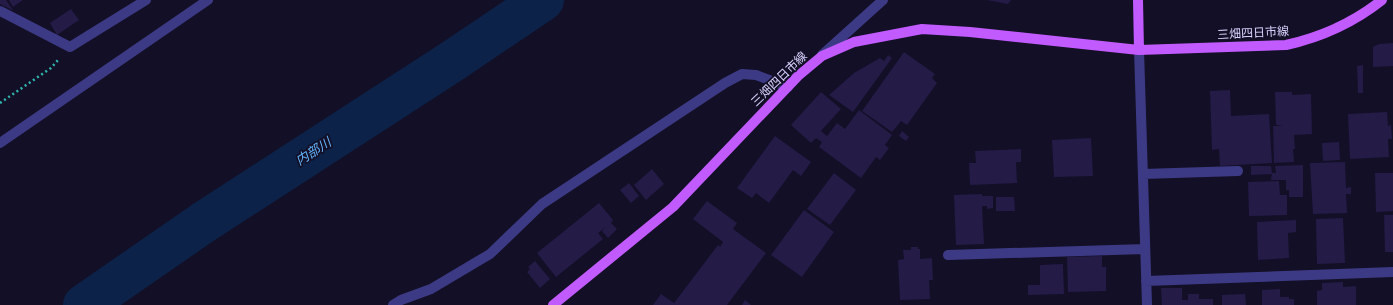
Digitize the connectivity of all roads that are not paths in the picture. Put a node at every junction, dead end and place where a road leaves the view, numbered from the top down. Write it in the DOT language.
graph roads {
  1 [pos="146,0"];
  2 [pos="208,0"];
  3 [pos="883,0"];
  4 [pos="1138,0"];
  5 [pos="1382,0"];
  6 [pos="0,11"];
  7 [pos="1139,50"];
  8 [pos="798,76"];
  9 [pos="788,87"];
  10 [pos="0,143"];
  11 [pos="1238,172"];
  12 [pos="1143,174"];
  13 [pos="1145,249"];
  14 [pos="948,255"];
  15 [pos="1393,272"];
  16 [pos="1146,281"];
  17 [pos="393,305"];
  18 [pos="553,305"];
  19 [pos="1147,305"];
  1 -- 6 [label="street"];
  2 -- 10 [label="street"];
  3 -- 8 [label="street"];
  4 -- 7 [label="main road"];
  5 -- 7 [label="main road, 三畑四日市線"];
  7 -- 8 [label="main road, 三畑四日市線"];
  7 -- 12 [label="street"];
  8 -- 9 [label="main road, 三畑四日市線"];
  9 -- 17 [label="street"];
  9 -- 18 [label="main road, 三畑四日市線"];
  11 -- 12 [label="street"];
  12 -- 13 [label="street"];
  13 -- 14 [label="street"];
  13 -- 16 [label="street"];
  15 -- 16 [label="street"];
  16 -- 19 [label="street"];
}
